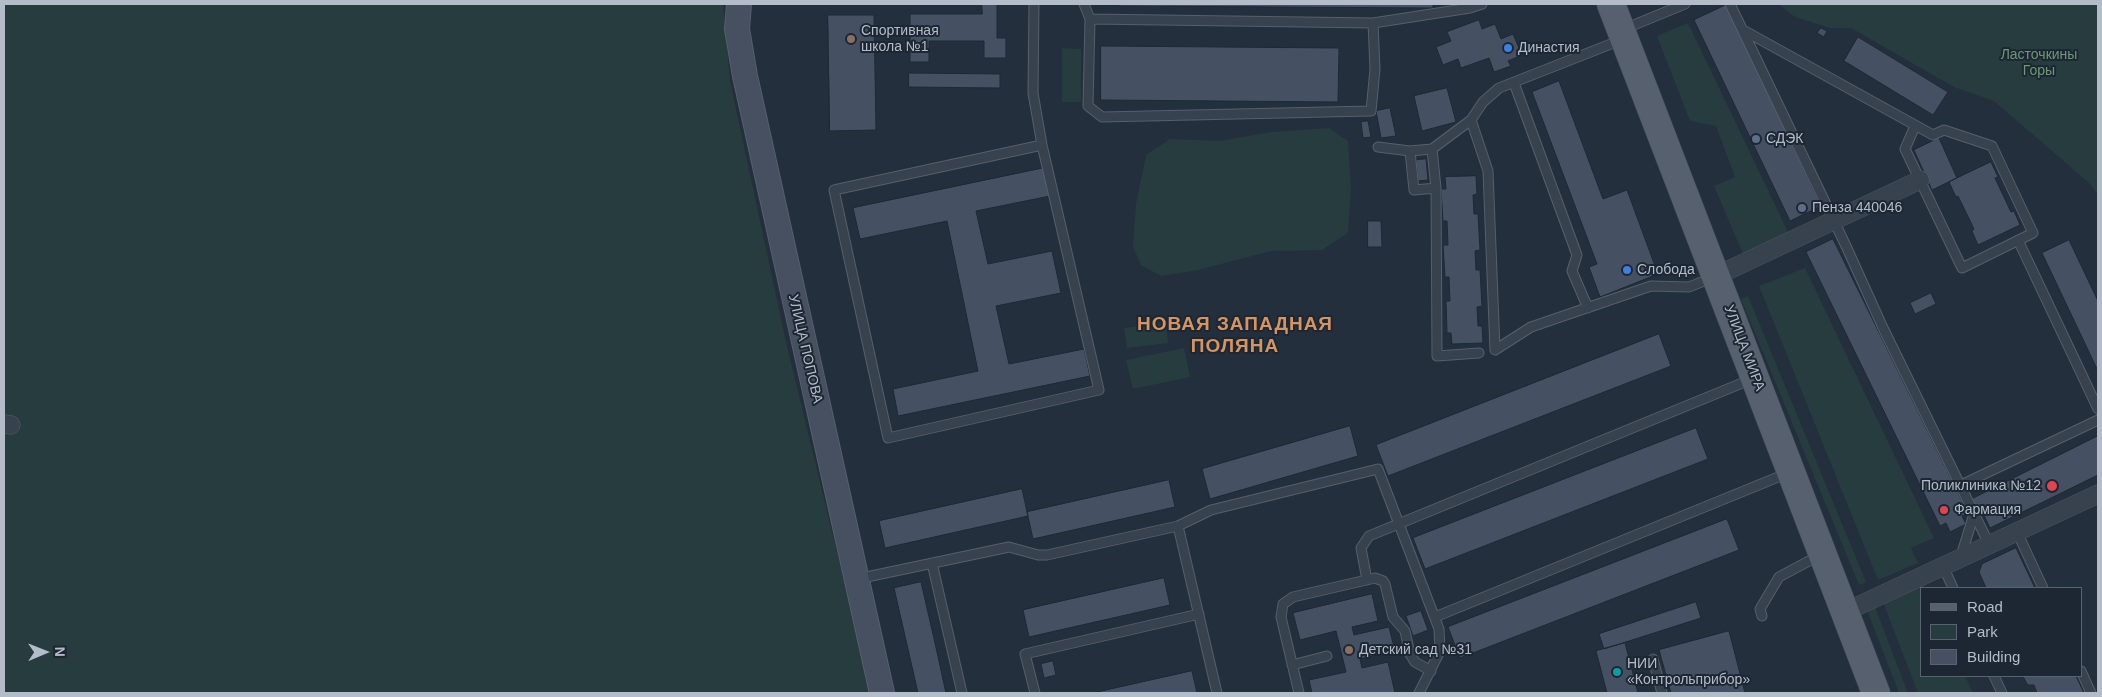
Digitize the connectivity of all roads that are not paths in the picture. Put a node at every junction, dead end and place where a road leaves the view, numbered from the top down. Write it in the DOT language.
graph roads {
  1 [pos="740,4"];
  2 [pos="1034,4"];
  3 [pos="1084,4"];
  4 [pos="1482,4"];
  5 [pos="1611,4"];
  6 [pos="1686,4"];
  7 [pos="1730,4"];
  8 [pos="1672,7"];
  9 [pos="1090,20"];
  10 [pos="1373,23"];
  11 [pos="1742,30"];
  12 [pos="1623,35"];
  13 [pos="1514,83"];
  14 [pos="1471,120"];
  15 [pos="1915,126"];
  16 [pos="1042,145"];
  17 [pos="1378,147"];
  18 [pos="1432,149"];
  19 [pos="1410,152"];
  20 [pos="1920,180"];
  21 [pos="1436,188"];
  22 [pos="1834,220"];
  23 [pos="2018,240"];
  24 [pos="1716,276"];
  25 [pos="1588,308"];
  26 [pos="1479,353"];
  27 [pos="1755,378"];
  28 [pos="2098,408"];
  29 [pos="2098,420"];
  30 [pos="1791,472"];
  31 [pos="1960,486"];
  32 [pos="2097,497"];
  33 [pos="1974,514"];
  34 [pos="1399,523"];
  35 [pos="1178,526"];
  36 [pos="2017,532"];
  37 [pos="1989,544"];
  38 [pos="1823,554"];
  39 [pos="1961,558"];
  40 [pos="932,563"];
  41 [pos="1943,566"];
  42 [pos="856,580"];
  43 [pos="1367,580"];
  44 [pos="1953,587"];
  45 [pos="2043,587"];
  46 [pos="1845,612"];
  47 [pos="1199,614"];
  48 [pos="1762,616"];
  49 [pos="1435,617"];
  50 [pos="1327,656"];
  51 [pos="1653,659"];
  52 [pos="1292,665"];
  53 [pos="1431,671"];
  54 [pos="2082,673"];
  55 [pos="1994,677"];
  56 [pos="882,693"];
  57 [pos="962,693"];
  58 [pos="1035,693"];
  59 [pos="1217,693"];
  60 [pos="1299,693"];
  61 [pos="1419,693"];
  62 [pos="1662,693"];
  63 [pos="1876,693"];
  64 [pos="2002,693"];
  65 [pos="2091,693"];
  1 -- 42 [label="street, УЛИЦА ПОПОВА"];
  2 -- 16 [label="lane"];
  3 -- 9 [label="lane"];
  4 -- 10 [label="lane"];
  5 -- 12 [label="main road, УЛИЦА МИРА"];
  6 -- 8 [label="lane"];
  7 -- 11 [label="lane"];
  8 -- 12 [label="lane"];
  9 -- 10 [label="lane"];
  9 -- 10 [label="lane"];
  11 -- 15 [label="lane"];
  11 -- 22 [label="lane"];
  12 -- 13 [label="lane"];
  12 -- 24 [label="main road, УЛИЦА МИРА"];
  13 -- 14 [label="lane"];
  13 -- 25 [label="lane"];
  14 -- 18 [label="lane"];
  14 -- 25 [label="lane"];
  15 -- 20 [label="lane"];
  15 -- 23 [label="lane"];
  16 -- 16 [label="lane"];
  17 -- 19 [label="lane"];
  18 -- 19 [label="lane"];
  18 -- 21 [label="lane"];
  19 -- 21 [label="lane"];
  20 -- 22 [label="street"];
  20 -- 23 [label="lane"];
  21 -- 26 [label="lane"];
  22 -- 24 [label="street"];
  22 -- 31 [label="lane"];
  23 -- 28 [label="lane"];
  24 -- 25 [label="lane"];
  24 -- 27 [label="main road, УЛИЦА МИРА"];
  27 -- 30 [label="main road, УЛИЦА МИРА"];
  27 -- 34 [label="lane"];
  29 -- 31 [label="lane"];
  30 -- 38 [label="main road, УЛИЦА МИРА"];
  30 -- 49 [label="lane"];
  31 -- 33 [label="lane"];
  32 -- 36 [label="street"];
  33 -- 37 [label="lane"];
  33 -- 39 [label="lane"];
  34 -- 35 [label="lane"];
  34 -- 43 [label="lane"];
  34 -- 49 [label="lane"];
  35 -- 40 [label="lane"];
  35 -- 47 [label="lane"];
  36 -- 37 [label="street"];
  36 -- 45 [label="lane"];
  37 -- 39 [label="street"];
  38 -- 46 [label="main road, УЛИЦА МИРА"];
  38 -- 48 [label="lane"];
  39 -- 41 [label="street"];
  40 -- 42 [label="lane"];
  40 -- 57 [label="lane"];
  41 -- 44 [label="lane"];
  41 -- 46 [label="street"];
  42 -- 56 [label="street, УЛИЦА ПОПОВА"];
  43 -- 52 [label="lane"];
  43 -- 53 [label="lane"];
  46 -- 63 [label="main road, УЛИЦА МИРА"];
  47 -- 58 [label="lane"];
  47 -- 59 [label="lane"];
  49 -- 53 [label="lane"];
  50 -- 52 [label="lane"];
  51 -- 62 [label="lane"];
  52 -- 60 [label="lane"];
  53 -- 61 [label="lane"];
  54 -- 65 [label="lane"];
  55 -- 64 [label="lane"];
}
